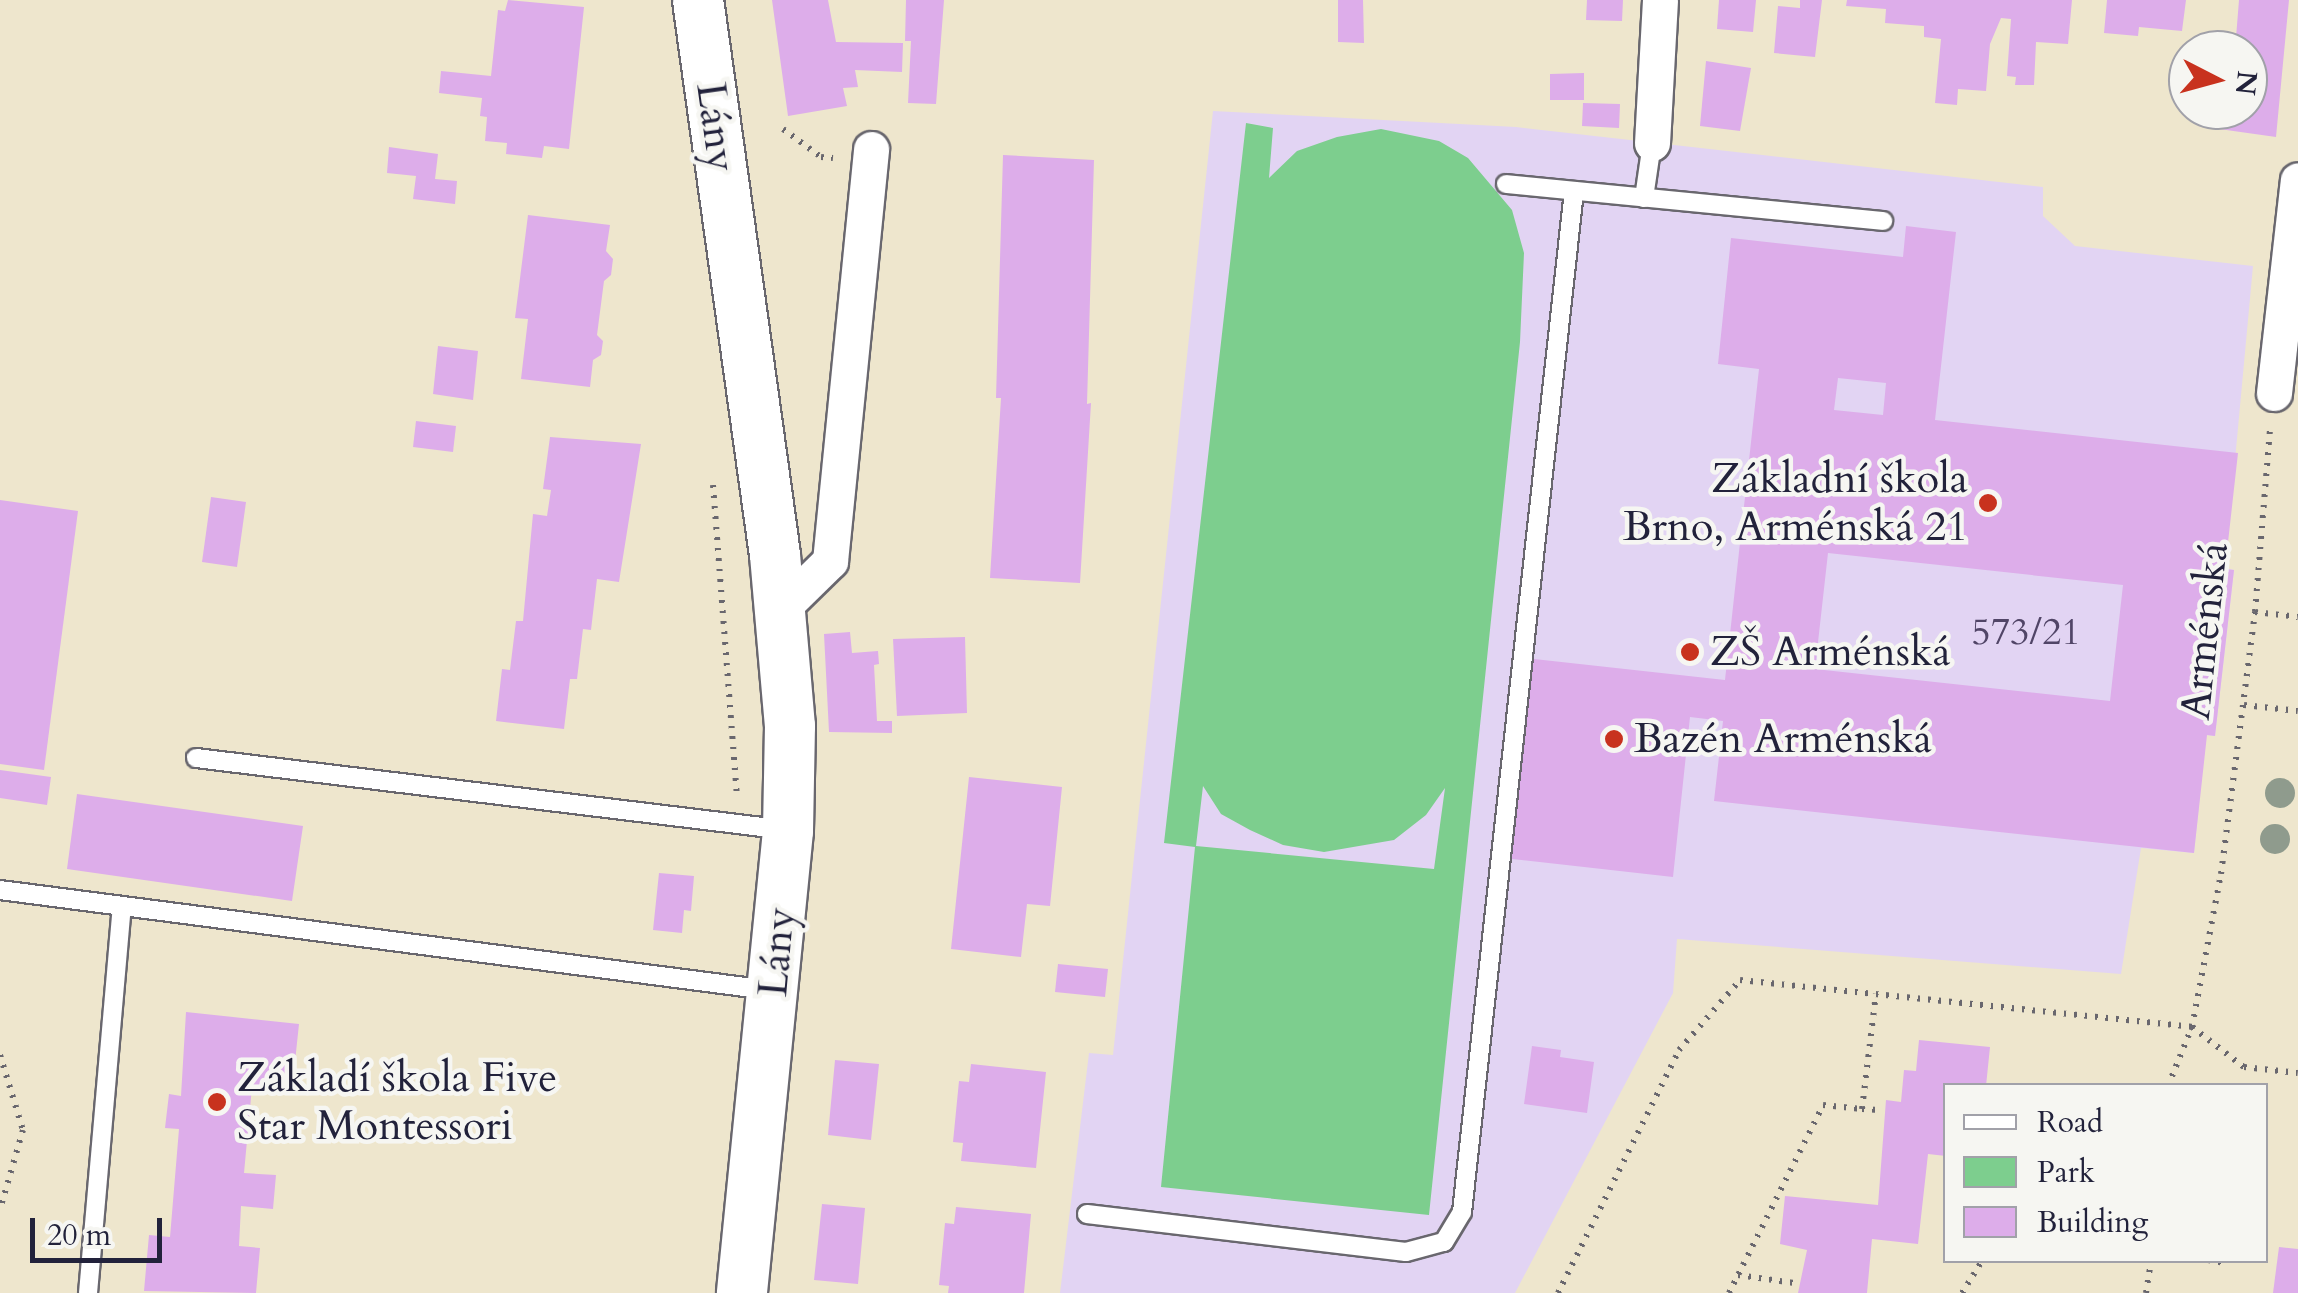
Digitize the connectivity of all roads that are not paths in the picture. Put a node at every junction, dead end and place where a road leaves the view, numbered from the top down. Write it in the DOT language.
graph roads {
  1 [pos="698,0"];
  2 [pos="1660,0"];
  3 [pos="1652,143"];
  4 [pos="870,155"];
  5 [pos="2298,180"];
  6 [pos="1506,184"];
  7 [pos="1574,191"];
  8 [pos="1644,198"];
  9 [pos="1882,221"];
  10 [pos="2274,393"];
  11 [pos="780,610"];
  12 [pos="196,758"];
  13 [pos="788,830"];
  14 [pos="0,890"];
  15 [pos="122,906"];
  16 [pos="773,990"];
  17 [pos="1086,1214"];
  18 [pos="88,1293"];
  19 [pos="742,1293"];
  1 -- 11 [label="street, Lány"];
  2 -- 3 [label="street"];
  3 -- 8 [label="lane"];
  4 -- 11 [label="street"];
  5 -- 10 [label="street"];
  6 -- 7 [label="lane"];
  7 -- 8 [label="lane"];
  7 -- 17 [label="lane"];
  8 -- 9 [label="lane"];
  11 -- 13 [label="street, Lány"];
  12 -- 13 [label="lane"];
  13 -- 16 [label="street, Lány"];
  14 -- 15 [label="lane"];
  15 -- 16 [label="lane"];
  15 -- 18 [label="lane"];
  16 -- 19 [label="street, Lány"];
}
